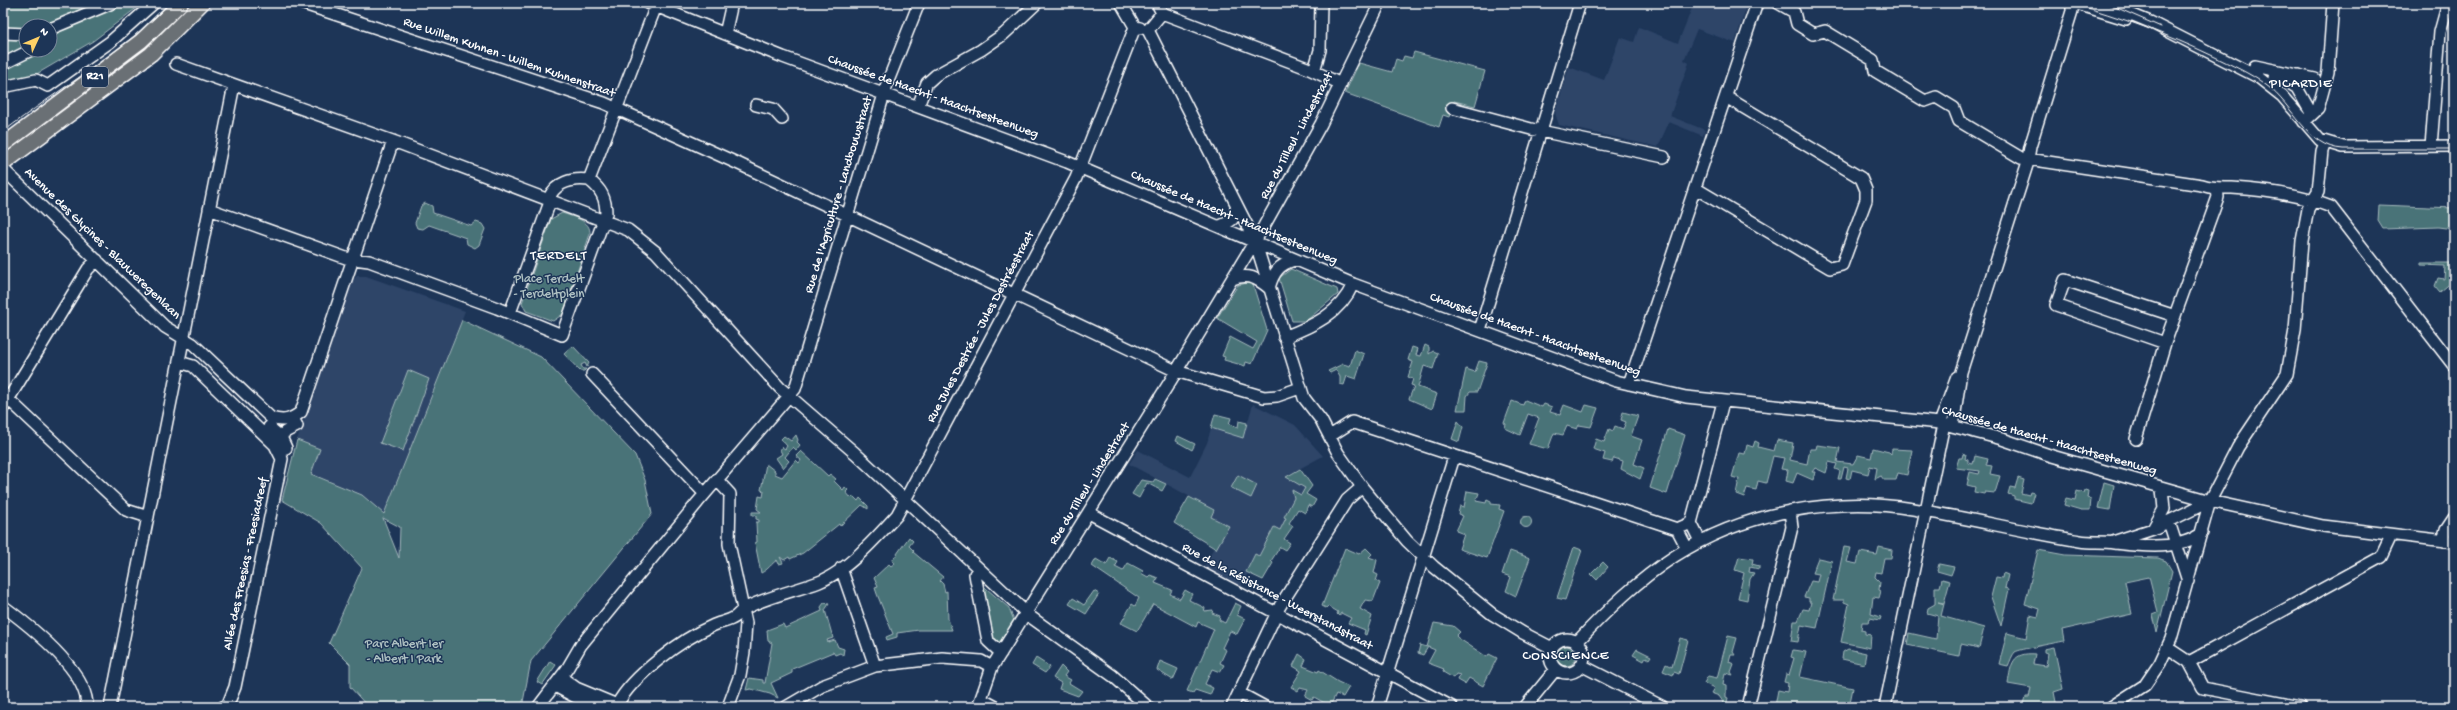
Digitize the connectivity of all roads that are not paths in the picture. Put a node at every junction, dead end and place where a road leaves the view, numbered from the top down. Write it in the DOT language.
graph roads {
  1 [pos="112,3"];
  2 [pos="154,3"];
  3 [pos="181,3"];
  4 [pos="202,3"];
  5 [pos="300,3"];
  6 [pos="732,3"];
  7 [pos="919,3"];
  8 [pos="1037,3"];
  9 [pos="1121,3"];
  10 [pos="1157,3"];
  11 [pos="1321,3"];
  12 [pos="1380,3"];
  13 [pos="1580,3"];
  14 [pos="1757,3"];
  15 [pos="1778,3"];
  16 [pos="2073,3"];
  17 [pos="2104,3"];
  18 [pos="2333,3"];
  19 [pos="2448,3"];
  20 [pos="652,5"];
  21 [pos="1162,13"];
  22 [pos="58,26"];
  23 [pos="1135,27"];
  24 [pos="1148,30"];
  25 [pos="3,33"];
  26 [pos="2168,33"];
  27 [pos="18,34"];
  28 [pos="725,34"];
  29 [pos="18,56"];
  30 [pos="3,64"];
  31 [pos="176,64"];
  32 [pos="1314,71"];
  33 [pos="2257,71"];
  34 [pos="2299,75"];
  35 [pos="2274,78"];
  36 [pos="2315,79"];
  37 [pos="1341,84"];
  38 [pos="234,85"];
  39 [pos="3,86"];
  40 [pos="2297,88"];
  41 [pos="885,93"];
  42 [pos="1726,97"];
  43 [pos="756,106"];
  44 [pos="918,106"];
  45 [pos="2306,107"];
  46 [pos="617,108"];
  47 [pos="1452,108"];
  48 [pos="782,119"];
  49 [pos="2304,122"];
  50 [pos="1541,131"];
  51 [pos="393,141"];
  52 [pos="2325,143"];
  53 [pos="3,145"];
  54 [pos="2431,146"];
  55 [pos="2454,146"];
  56 [pos="1664,157"];
  57 [pos="2028,159"];
  58 [pos="3,164"];
  59 [pos="1080,167"];
  60 [pos="3,169"];
  61 [pos="588,180"];
  62 [pos="1695,188"];
  63 [pos="2217,189"];
  64 [pos="550,199"];
  65 [pos="2313,200"];
  66 [pos="1236,206"];
  67 [pos="209,209"];
  68 [pos="848,216"];
  69 [pos="603,219"];
  70 [pos="1220,226"];
  71 [pos="1255,241"];
  72 [pos="354,259"];
  73 [pos="97,260"];
  74 [pos="1295,260"];
  75 [pos="1232,279"];
  76 [pos="1353,284"];
  77 [pos="1269,288"];
  78 [pos="1013,295"];
  79 [pos="510,313"];
  80 [pos="2175,316"];
  81 [pos="1480,330"];
  82 [pos="1284,337"];
  83 [pos="183,338"];
  84 [pos="2165,343"];
  85 [pos="179,362"];
  86 [pos="2454,366"];
  87 [pos="1176,371"];
  88 [pos="592,374"];
  89 [pos="1629,384"];
  90 [pos="1300,388"];
  91 [pos="789,395"];
  92 [pos="5,400"];
  93 [pos="1723,402"];
  94 [pos="267,425"];
  95 [pos="1946,425"];
  96 [pos="1330,436"];
  97 [pos="2136,439"];
  98 [pos="283,449"];
  99 [pos="1454,457"];
  100 [pos="717,480"];
  101 [pos="1362,487"];
  102 [pos="2162,488"];
  103 [pos="705,494"];
  104 [pos="905,500"];
  105 [pos="2210,501"];
  106 [pos="1790,511"];
  107 [pos="1925,512"];
  108 [pos="1089,513"];
  109 [pos="148,517"];
  110 [pos="2454,518"];
  111 [pos="2169,522"];
  112 [pos="1691,523"];
  113 [pos="1677,529"];
  114 [pos="2153,529"];
  115 [pos="2202,533"];
  116 [pos="2391,536"];
  117 [pos="1700,541"];
  118 [pos="2449,542"];
  119 [pos="2112,543"];
  120 [pos="2176,545"];
  121 [pos="1687,548"];
  122 [pos="1423,557"];
  123 [pos="841,568"];
  124 [pos="979,570"];
  125 [pos="2188,581"];
  126 [pos="3,606"];
  127 [pos="744,609"];
  128 [pos="1026,613"];
  129 [pos="1276,614"];
  130 [pos="1576,643"];
  131 [pos="1552,648"];
  132 [pos="2168,648"];
  133 [pos="1001,653"];
  134 [pos="2189,662"];
  135 [pos="1581,665"];
  136 [pos="875,666"];
  137 [pos="992,667"];
  138 [pos="1556,669"];
  139 [pos="1387,672"];
  140 [pos="558,682"];
  141 [pos="1239,693"];
  142 [pos="979,703"];
  143 [pos="620,706"];
  144 [pos="87,707"];
  145 [pos="110,707"];
  146 [pos="223,707"];
  147 [pos="538,707"];
  148 [pos="594,707"];
  149 [pos="728,707"];
  150 [pos="786,707"];
  151 [pos="996,707"];
  152 [pos="1148,707"];
  153 [pos="1232,707"];
  154 [pos="1265,707"];
  155 [pos="1377,707"];
  156 [pos="1452,707"];
  157 [pos="1525,707"];
  158 [pos="1663,707"];
  159 [pos="1748,707"];
  160 [pos="1885,707"];
  161 [pos="2111,707"];
  162 [pos="2300,707"];
  1 -- 22 [label="street"];
  2 -- 39 [label="street"];
  3 -- 53 [label="main road, R21"];
  4 -- 58 [label="main road, R21"];
  5 -- 46 [label="street, Rue Willem Kuhnen - Willem Kuhnenstraat"];
  6 -- 28 [label="street"];
  7 -- 41 [label="street, Rue de l'Agriculture - Landbouwstraat"];
  8 -- 44 [label="street"];
  9 -- 23 [label="street"];
  10 -- 21 [label="street"];
  11 -- 32 [label="street"];
  12 -- 37 [label="street, Rue du Tilleul - Lindestraat"];
  13 -- 50 [label="street"];
  14 -- 42 [label="street"];
  15 -- 57 [label="street"];
  16 -- 26 [label="street"];
  16 -- 57 [label="street"];
  17 -- 26 [label="street"];
  18 -- 49 [label="street"];
  19 -- 54 [label="street"];
  20 -- 28 [label="street, Chaussée de Haecht - Haachtsesteenweg"];
  20 -- 46 [label="street"];
  21 -- 24 [label="street"];
  21 -- 32 [label="street"];
  23 -- 24 [label="street"];
  23 -- 59 [label="street, Rue Jules Destrée - Jules Destréestraat"];
  24 -- 66 [label="street"];
  25 -- 27 [label="street"];
  26 -- 33 [label="street"];
  28 -- 41 [label="street, Chaussée de Haecht - Haachtsesteenweg"];
  29 -- 30 [label="street"];
  31 -- 38 [label="street"];
  32 -- 37 [label="street"];
  33 -- 34 [label="street"];
  33 -- 49 [label="street"];
  34 -- 36 [label="street"];
  34 -- 40 [label="street"];
  35 -- 40 [label="street"];
  37 -- 71 [label="street, Rue du Tilleul - Lindestraat"];
  38 -- 51 [label="street"];
  38 -- 67 [label="street"];
  40 -- 45 [label="street"];
  41 -- 44 [label="street, Chaussée de Haecht - Haachtsesteenweg"];
  41 -- 68 [label="street, Rue de l'Agriculture - Landbouwstraat"];
  42 -- 62 [label="street"];
  42 -- 62 [label="street"];
  43 -- 48 [label="street"];
  44 -- 59 [label="street, Chaussée de Haecht - Haachtsesteenweg"];
  46 -- 61 [label="street"];
  46 -- 68 [label="street, Rue Willem Kuhnen - Willem Kuhnenstraat"];
  47 -- 50 [label="street"];
  49 -- 52 [label="street"];
  50 -- 56 [label="street"];
  50 -- 81 [label="street"];
  51 -- 64 [label="street"];
  51 -- 72 [label="street"];
  52 -- 54 [label="street"];
  52 -- 65 [label="street"];
  54 -- 55 [label="street"];
  57 -- 63 [label="street"];
  57 -- 95 [label="street"];
  59 -- 70 [label="street, Chaussée de Haecht - Haachtsesteenweg"];
  59 -- 78 [label="street, Rue Jules Destrée - Jules Destréestraat"];
  60 -- 73 [label="street, Avenue des Glycines - Blauweregenlaan"];
  61 -- 64 [label="street"];
  61 -- 69 [label="street"];
  62 -- 89 [label="street"];
  63 -- 65 [label="street"];
  63 -- 80 [label="street"];
  64 -- 69 [label="street"];
  64 -- 79 [label="street"];
  65 -- 86 [label="street"];
  65 -- 105 [label="street"];
  66 -- 70 [label="street"];
  66 -- 71 [label="street"];
  67 -- 72 [label="street"];
  67 -- 83 [label="street"];
  68 -- 78 [label="street, Rue Willem Kuhnen - Willem Kuhnenstraat"];
  68 -- 91 [label="street, Rue de l'Agriculture - Landbouwstraat"];
  69 -- 79 [label="street"];
  69 -- 91 [label="street"];
  70 -- 71 [label="street, Chaussée de Haecht - Haachtsesteenweg"];
  71 -- 74 [label="street, Chaussée de Haecht - Haachtsesteenweg"];
  71 -- 75 [label="street, Rue du Tilleul - Lindestraat"];
  71 -- 77 [label="street"];
  72 -- 79 [label="street"];
  72 -- 94 [label="street"];
  73 -- 83 [label="street, Avenue des Glycines - Blauweregenlaan"];
  73 -- 92 [label="street"];
  74 -- 76 [label="street, Chaussée de Haecht - Haachtsesteenweg"];
  74 -- 77 [label="street"];
  75 -- 77 [label="street"];
  75 -- 87 [label="street, Rue du Tilleul - Lindestraat"];
  76 -- 81 [label="street, Chaussée de Haecht - Haachtsesteenweg"];
  76 -- 82 [label="street"];
  77 -- 82 [label="street"];
  78 -- 87 [label="street, Rue Willem Kuhnen - Willem Kuhnenstraat"];
  78 -- 104 [label="street, Rue Jules Destrée - Jules Destréestraat"];
  80 -- 84 [label="street"];
  80 -- 84 [label="street"];
  81 -- 89 [label="street, Chaussée de Haecht - Haachtsesteenweg"];
  82 -- 90 [label="street"];
  83 -- 85 [label="street"];
  83 -- 94 [label="street, Avenue des Glycines - Blauweregenlaan"];
  84 -- 97 [label="street"];
  85 -- 94 [label="street"];
  85 -- 109 [label="street"];
  87 -- 90 [label="street, Rue Willem Kuhnen - Willem Kuhnenstraat"];
  87 -- 108 [label="street, Rue du Tilleul - Lindestraat"];
  88 -- 103 [label="street"];
  89 -- 93 [label="street, Chaussée de Haecht - Haachtsesteenweg"];
  90 -- 96 [label="street"];
  91 -- 100 [label="street, Rue de l'Agriculture - Landbouwstraat"];
  91 -- 104 [label="street"];
  92 -- 109 [label="street"];
  93 -- 95 [label="street, Chaussée de Haecht - Haachtsesteenweg"];
  93 -- 112 [label="street"];
  94 -- 98 [label="street"];
  94 -- 146 [label="street, Allée des Freesias - Freesiadreef"];
  95 -- 102 [label="street, Chaussée de Haecht - Haachtsesteenweg"];
  95 -- 107 [label="street"];
  96 -- 99 [label="street"];
  96 -- 101 [label="street"];
  99 -- 113 [label="street"];
  99 -- 122 [label="street"];
  100 -- 103 [label="street, Rue de l'Agriculture - Landbouwstraat"];
  100 -- 127 [label="street"];
  101 -- 122 [label="street"];
  101 -- 129 [label="street"];
  102 -- 105 [label="street, Chaussée de Haecht - Haachtsesteenweg"];
  102 -- 114 [label="street"];
  103 -- 140 [label="street, Rue de l'Agriculture - Landbouwstraat"];
  104 -- 123 [label="street, Rue Jules Destrée - Jules Destréestraat"];
  104 -- 124 [label="street"];
  105 -- 111 [label="street"];
  105 -- 115 [label="street"];
  105 -- 116 [label="street, Chaussée de Haecht - Haachtsesteenweg"];
  106 -- 107 [label="street"];
  106 -- 117 [label="street"];
  106 -- 159 [label="street"];
  107 -- 119 [label="street"];
  107 -- 160 [label="street"];
  108 -- 128 [label="street, Rue du Tilleul - Lindestraat"];
  108 -- 129 [label="street, Rue de la Résistance - Weerstandstraat"];
  109 -- 145 [label="street"];
  110 -- 118 [label="street"];
  111 -- 114 [label="street"];
  111 -- 120 [label="street"];
  112 -- 113 [label="street"];
  112 -- 117 [label="street"];
  113 -- 121 [label="street"];
  114 -- 119 [label="street"];
  115 -- 120 [label="street"];
  115 -- 125 [label="street"];
  116 -- 118 [label="street, Chaussée de Haecht - Haachtsesteenweg"];
  116 -- 134 [label="street"];
  117 -- 121 [label="street"];
  119 -- 120 [label="street"];
  120 -- 125 [label="street"];
  121 -- 130 [label="street"];
  122 -- 131 [label="street"];
  122 -- 139 [label="street"];
  123 -- 127 [label="street, Rue Jules Destrée - Jules Destréestraat"];
  123 -- 136 [label="street"];
  124 -- 128 [label="street"];
  124 -- 133 [label="street"];
  125 -- 132 [label="street"];
  126 -- 144 [label="street"];
  127 -- 143 [label="street, Rue Jules Destrée - Jules Destréestraat"];
  127 -- 149 [label="street"];
  128 -- 133 [label="street, Rue du Tilleul - Lindestraat"];
  128 -- 152 [label="street"];
  129 -- 139 [label="street, Rue de la Résistance - Weerstandstraat"];
  129 -- 141 [label="street"];
  130 -- 131 [label="street"];
  130 -- 135 [label="street"];
  131 -- 138 [label="street"];
  132 -- 134 [label="street"];
  132 -- 161 [label="street"];
  133 -- 137 [label="street, Rue du Tilleul - Lindestraat"];
  134 -- 162 [label="street"];
  135 -- 138 [label="street"];
  135 -- 158 [label="street"];
  136 -- 137 [label="street"];
  136 -- 150 [label="street"];
  137 -- 142 [label="street, Rue du Tilleul - Lindestraat"];
  138 -- 157 [label="street"];
  139 -- 155 [label="street"];
  139 -- 156 [label="street, Rue de la Résistance - Weerstandstraat"];
  140 -- 143 [label="street"];
  140 -- 147 [label="street, Rue de l'Agriculture - Landbouwstraat"];
  140 -- 148 [label="street"];
  141 -- 153 [label="street"];
  141 -- 154 [label="street"];
  142 -- 151 [label="street"];
}
